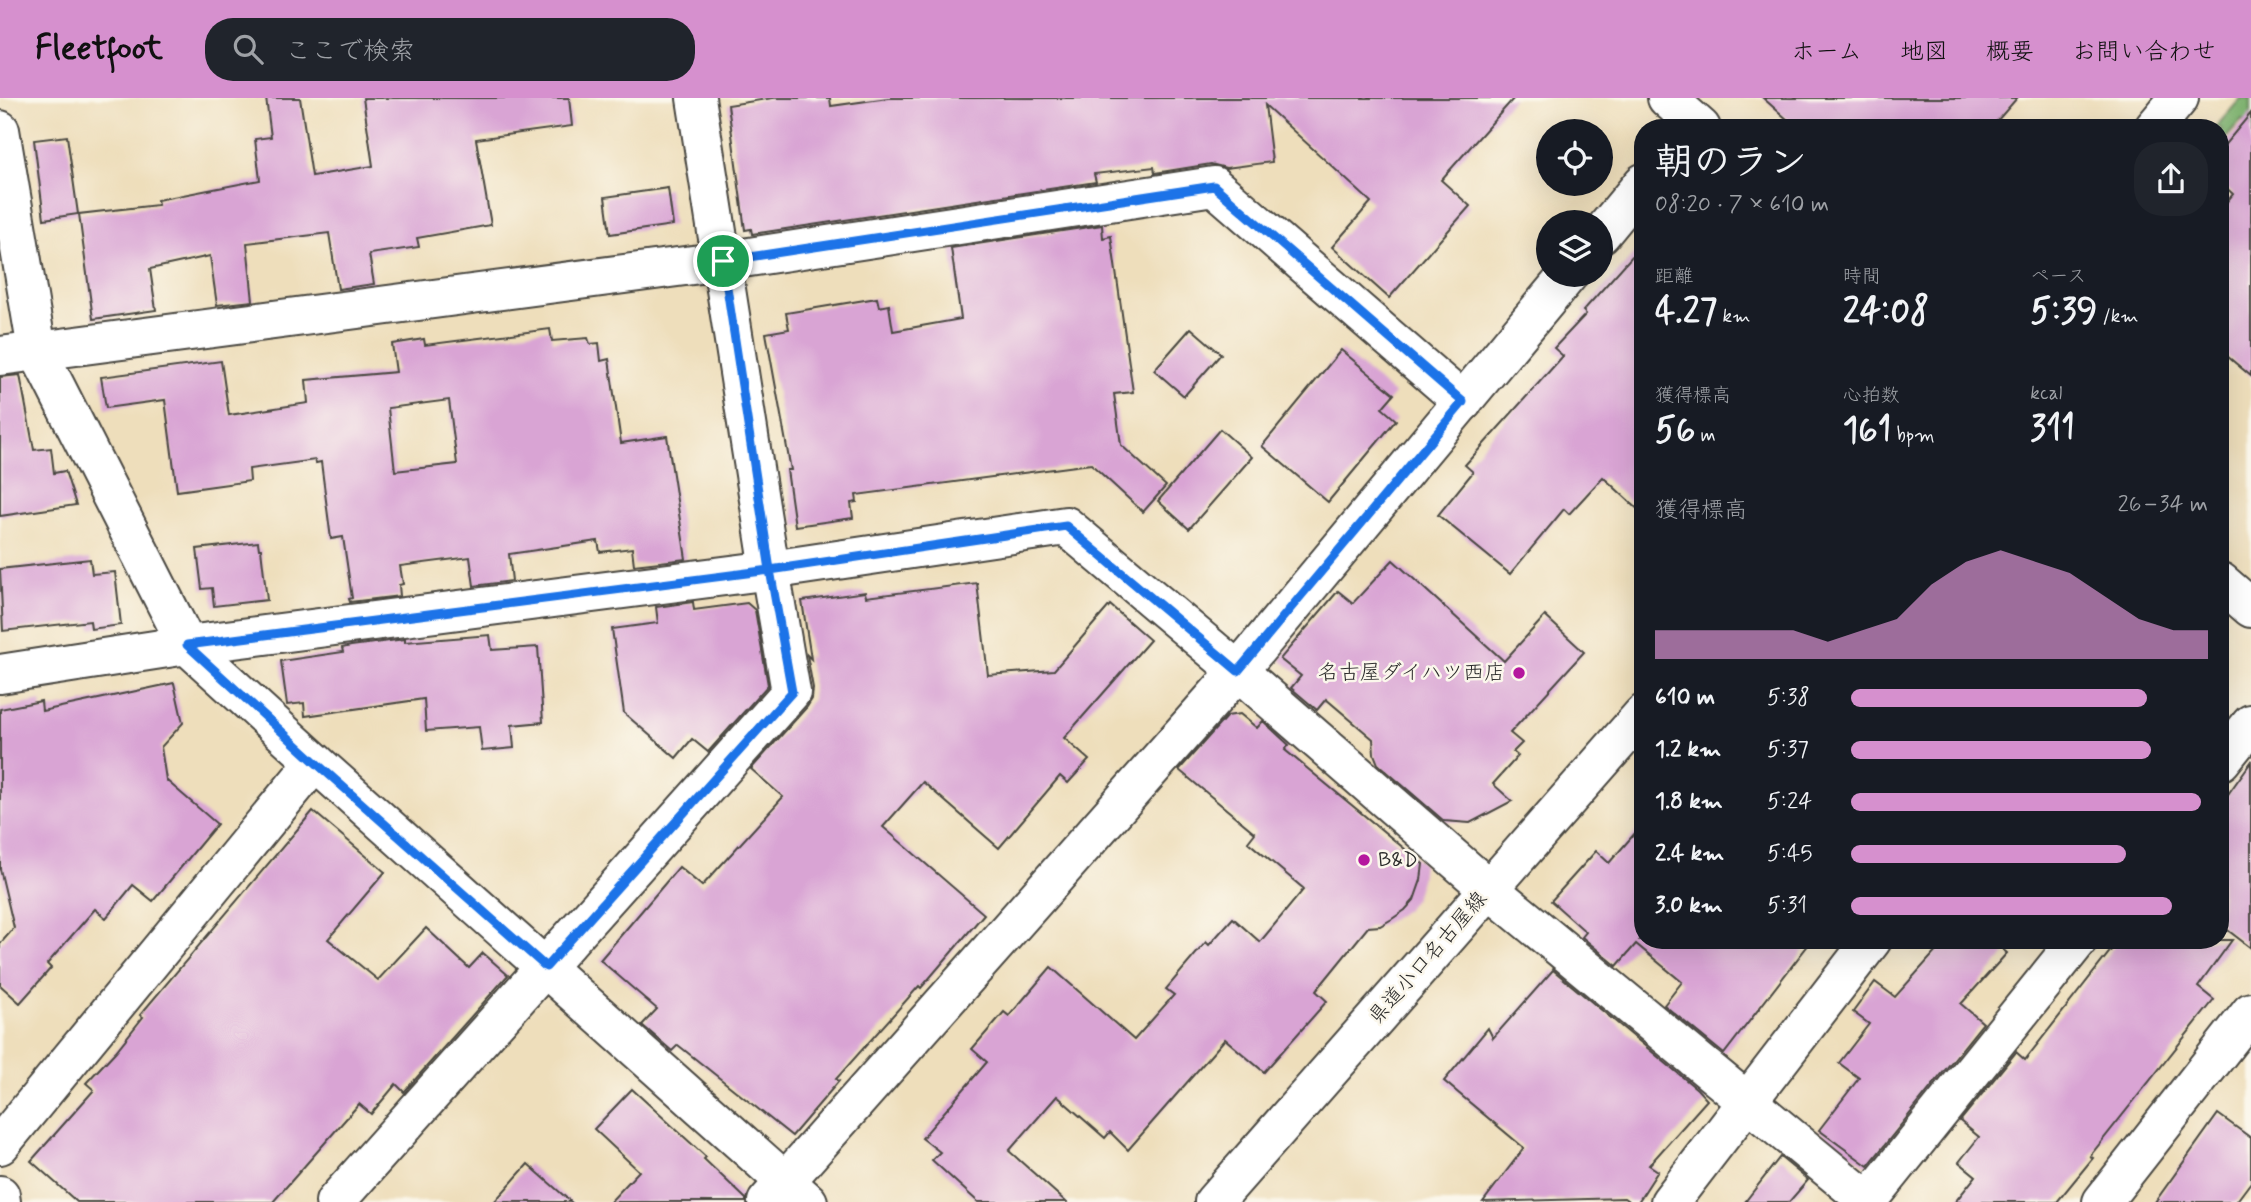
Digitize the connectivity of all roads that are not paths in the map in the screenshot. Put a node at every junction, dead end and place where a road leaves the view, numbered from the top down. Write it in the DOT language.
graph roads {
  1 [pos="696,98"];
  2 [pos="2179,98"];
  3 [pos="2162,119"];
  4 [pos="0,130"];
  5 [pos="1634,194"];
  6 [pos="1613,219"];
  7 [pos="723,261"];
  8 [pos="1558,287"];
  9 [pos="37,350"];
  10 [pos="0,356"];
  11 [pos="1463,402"];
  12 [pos="770,570"];
  13 [pos="2229,589"];
  14 [pos="2251,608"];
  15 [pos="187,645"];
  16 [pos="1238,671"];
  17 [pos="0,674"];
  18 [pos="1634,724"];
  19 [pos="2251,724"];
  20 [pos="2229,751"];
  21 [pos="315,762"];
  22 [pos="1489,889"];
  23 [pos="1865,949"];
  24 [pos="2071,949"];
  25 [pos="546,967"];
  26 [pos="2251,1012"];
  27 [pos="1747,1102"];
  28 [pos="0,1145"];
  29 [pos="0,1195"];
  30 [pos="787,1195"];
  31 [pos="1,1202"];
  32 [pos="335,1202"];
  33 [pos="1214,1202"];
  34 [pos="1670,1202"];
  35 [pos="1868,1202"];
  36 [pos="2102,1202"];
  1 -- 7 [label="street"];
  2 -- 3 [label="street"];
  4 -- 9 [label="street"];
  5 -- 6 [label="street"];
  7 -- 9 [label="street"];
  7 -- 11 [label="street"];
  7 -- 12 [label="street"];
  8 -- 11 [label="street"];
  9 -- 10 [label="street"];
  9 -- 15 [label="street"];
  11 -- 16 [label="street"];
  12 -- 15 [label="street"];
  12 -- 16 [label="street"];
  12 -- 25 [label="street"];
  13 -- 14 [label="street"];
  15 -- 17 [label="street"];
  15 -- 21 [label="street"];
  16 -- 22 [label="street"];
  16 -- 30 [label="street"];
  18 -- 22 [label="street, 県道小口名古屋線"];
  19 -- 20 [label="street"];
  21 -- 25 [label="street"];
  21 -- 28 [label="street"];
  22 -- 27 [label="street"];
  22 -- 33 [label="street, 県道小口名古屋線"];
  23 -- 27 [label="street"];
  24 -- 35 [label="street"];
  25 -- 30 [label="street"];
  25 -- 32 [label="street"];
  26 -- 36 [label="street"];
  27 -- 34 [label="street"];
  27 -- 35 [label="street"];
  29 -- 31 [label="street"];
}
